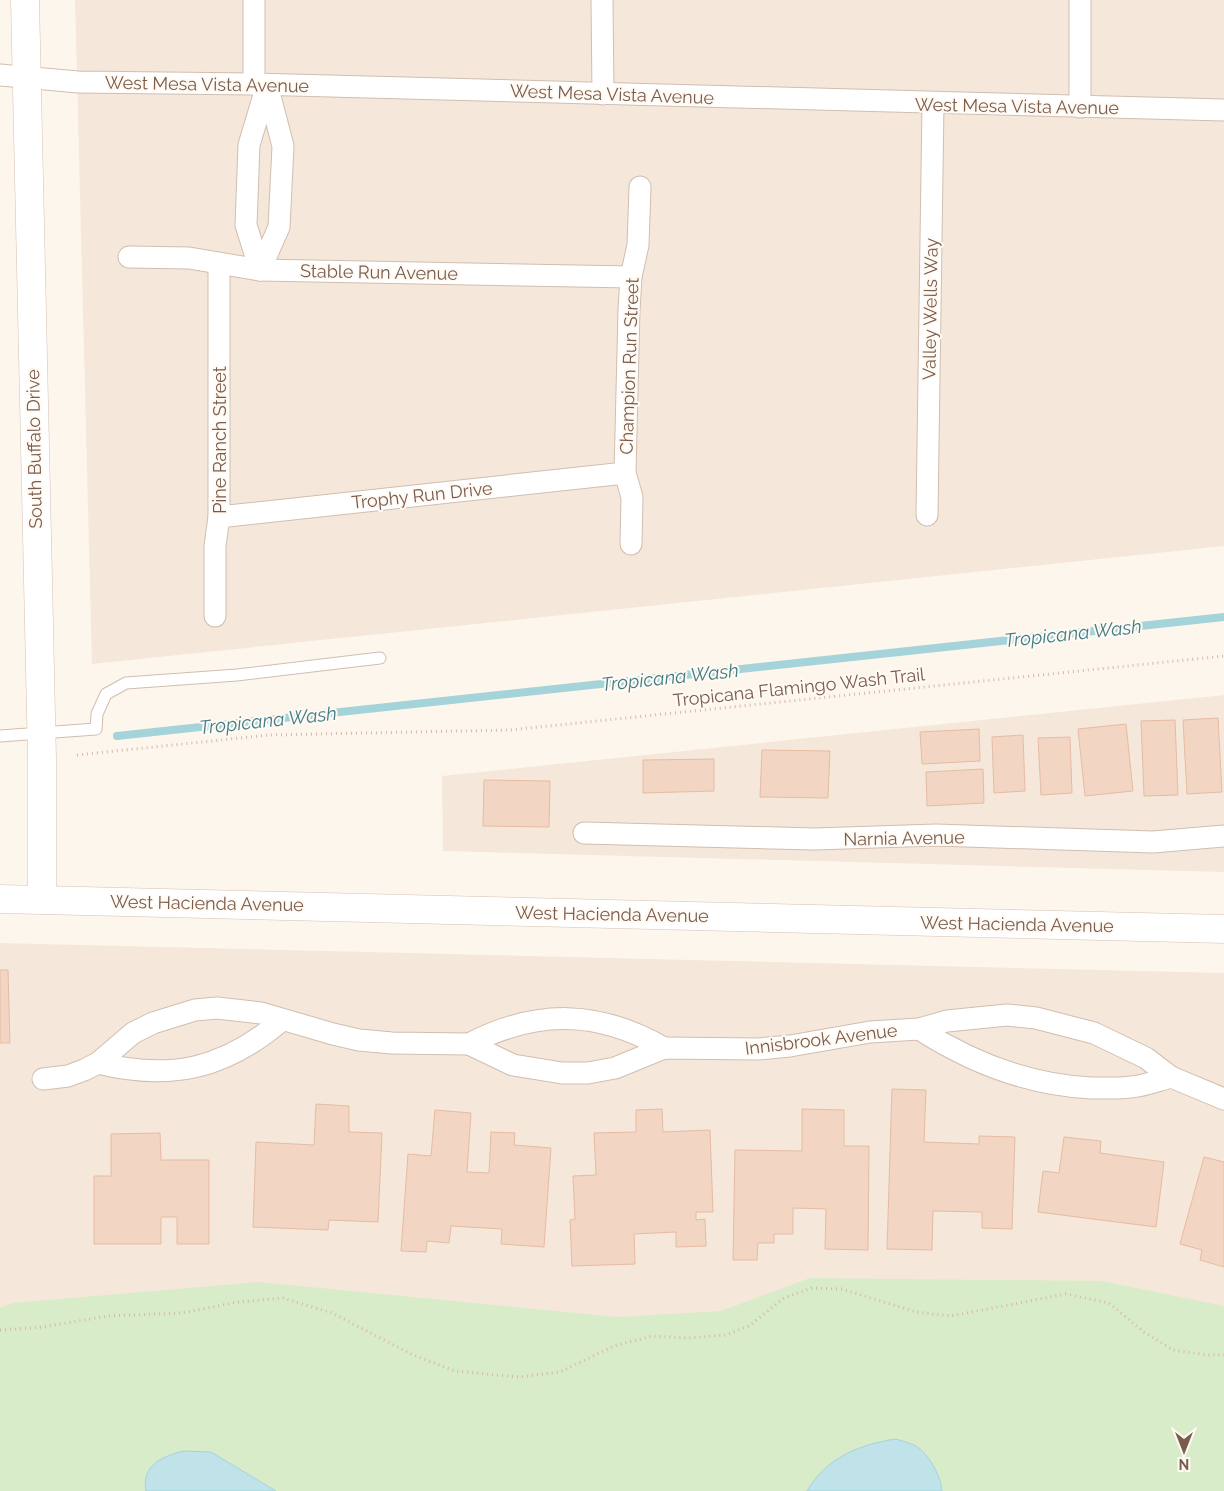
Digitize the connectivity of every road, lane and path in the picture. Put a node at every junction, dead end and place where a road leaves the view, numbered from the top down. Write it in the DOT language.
graph roads {
  1 [pos="25,0"];
  2 [pos="254,0"];
  3 [pos="602,0"];
  4 [pos="1080,0"];
  5 [pos="13,76"];
  6 [pos="261,84"];
  7 [pos="602,94"];
  8 [pos="933,104"];
  9 [pos="1080,107"];
  10 [pos="1224,110"];
  11 [pos="640,187"];
  12 [pos="129,257"];
  13 [pos="219,264"];
  14 [pos="260,270"];
  15 [pos="631,277"];
  16 [pos="624,473"];
  17 [pos="927,515"];
  18 [pos="219,517"];
  19 [pos="631,544"];
  20 [pos="215,616"];
  21 [pos="1224,656"];
  22 [pos="380,658"];
  23 [pos="40,734"];
  24 [pos="0,736"];
  25 [pos="76,755"];
  26 [pos="584,833"];
  27 [pos="1224,836"];
  28 [pos="0,899"];
  29 [pos="42,899"];
  30 [pos="1224,929"];
  31 [pos="282,1020"];
  32 [pos="919,1029"];
  33 [pos="469,1044"];
  34 [pos="664,1048"];
  35 [pos="98,1063"];
  36 [pos="1171,1078"];
  37 [pos="43,1079"];
  38 [pos="1224,1100"];
  39 [pos="0,1330"];
  40 [pos="1224,1355"];
  1 -- 5 [label="main road, South Buffalo Drive"];
  2 -- 6 [label="street"];
  3 -- 7 [label="street"];
  4 -- 9 [label="street"];
  5 -- 6 [label="street, West Mesa Vista Avenue"];
  5 -- 23 [label="main road, South Buffalo Drive"];
  6 -- 7 [label="street, West Mesa Vista Avenue"];
  6 -- 14 [label="street"];
  6 -- 14 [label="street"];
  7 -- 8 [label="street, West Mesa Vista Avenue"];
  8 -- 9 [label="street, West Mesa Vista Avenue"];
  8 -- 17 [label="street, Valley Wells Way"];
  9 -- 10 [label="street, West Mesa Vista Avenue"];
  11 -- 15 [label="street, Champion Run Street"];
  12 -- 13 [label="street, Stable Run Avenue"];
  13 -- 14 [label="street, Stable Run Avenue"];
  13 -- 18 [label="street, Pine Ranch Street"];
  14 -- 15 [label="street, Stable Run Avenue"];
  15 -- 16 [label="street, Champion Run Street"];
  16 -- 18 [label="street, Trophy Run Drive"];
  16 -- 19 [label="street, Champion Run Street"];
  18 -- 20 [label="street, Pine Ranch Street"];
  21 -- 25 [label="path, Tropicana Flamingo Wash Trail"];
  22 -- 23 [label="lane"];
  23 -- 24 [label="lane"];
  23 -- 29 [label="main road, South Buffalo Drive"];
  26 -- 27 [label="street, Narnia Avenue"];
  28 -- 29 [label="main road, West Hacienda Avenue"];
  29 -- 30 [label="main road, West Hacienda Avenue"];
  31 -- 33 [label="street, Innisbrook Avenue"];
  31 -- 35 [label="street"];
  31 -- 35 [label="street, Innisbrook Avenue"];
  32 -- 34 [label="street, Innisbrook Avenue"];
  32 -- 36 [label="street, Innisbrook Avenue"];
  32 -- 36 [label="street, Innisbrook Avenue"];
  33 -- 34 [label="street, Innisbrook Avenue"];
  33 -- 34 [label="street, Innisbrook Avenue"];
  35 -- 37 [label="street, Innisbrook Avenue"];
  36 -- 38 [label="street, Innisbrook Avenue"];
  39 -- 40 [label="path"];
}
